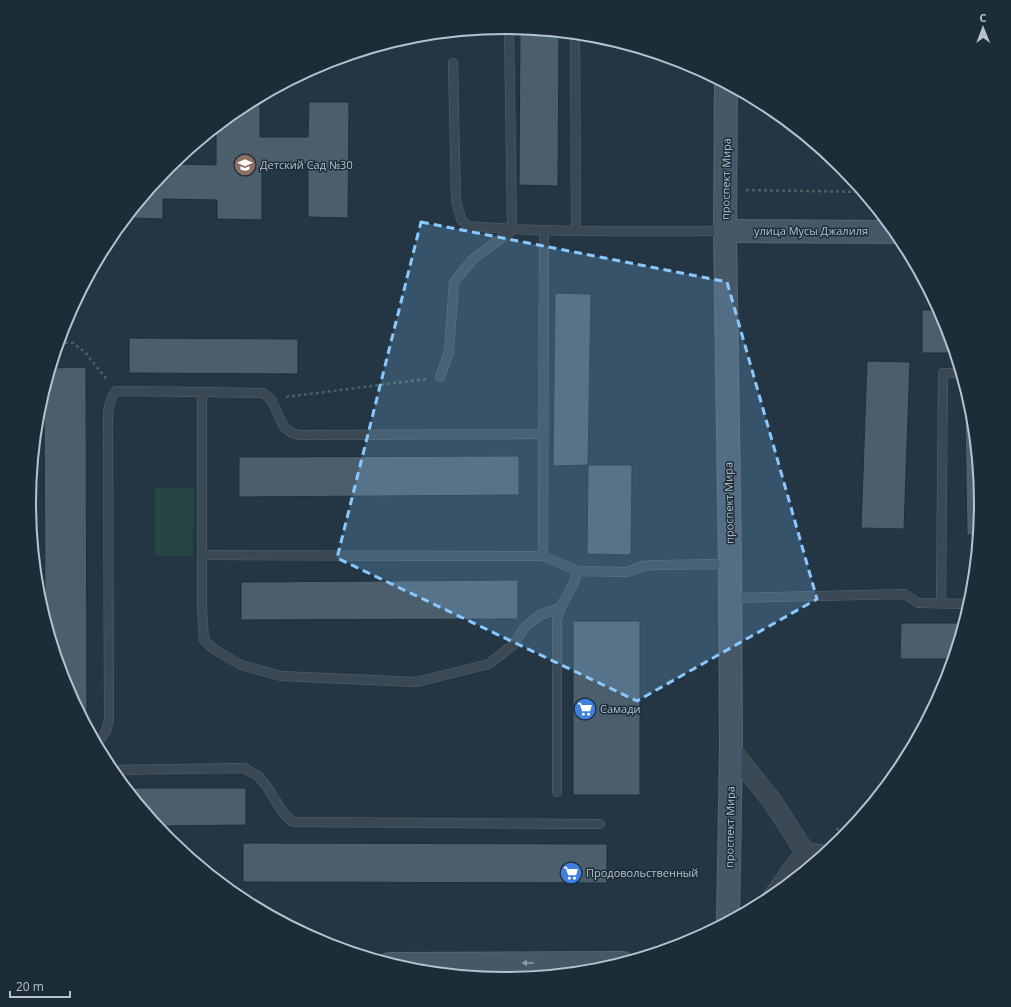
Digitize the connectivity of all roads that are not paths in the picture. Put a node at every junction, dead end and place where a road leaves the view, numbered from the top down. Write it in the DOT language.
graph roads {
  1 [pos="509,34"];
  2 [pos="575,39"];
  3 [pos="453,63"];
  4 [pos="726,89"];
  5 [pos="512,230"];
  6 [pos="544,231"];
  7 [pos="576,231"];
  8 [pos="725,231"];
  9 [pos="888,232"];
  10 [pos="956,373"];
  11 [pos="440,377"];
  12 [pos="202,392"];
  13 [pos="543,434"];
  14 [pos="203,555"];
  15 [pos="543,556"];
  16 [pos="730,564"];
  17 [pos="578,571"];
  18 [pos="731,598"];
  19 [pos="940,603"];
  20 [pos="964,604"];
  21 [pos="560,608"];
  22 [pos="100,740"];
  23 [pos="731,749"];
  24 [pos="119,770"];
  25 [pos="557,792"];
  26 [pos="600,824"];
  27 [pos="805,852"];
  28 [pos="817,854"];
  29 [pos="785,880"];
  30 [pos="728,917"];
  31 [pos="601,963"];
  32 [pos="414,964"];
  1 -- 5 [label="lane"];
  2 -- 7 [label="lane"];
  3 -- 5 [label="lane"];
  4 -- 8 [label="street, проспект Мира"];
  5 -- 6 [label="lane"];
  5 -- 11 [label="lane"];
  6 -- 7 [label="lane"];
  6 -- 13 [label="lane"];
  7 -- 8 [label="lane"];
  8 -- 9 [label="street, улица Мусы Джалиля"];
  8 -- 16 [label="street, проспект Мира"];
  10 -- 19 [label="lane"];
  12 -- 13 [label="lane"];
  12 -- 14 [label="lane"];
  12 -- 22 [label="lane"];
  13 -- 15 [label="lane"];
  14 -- 15 [label="lane"];
  14 -- 21 [label="lane"];
  15 -- 17 [label="lane"];
  16 -- 17 [label="lane"];
  16 -- 18 [label="street, проспект Мира"];
  17 -- 21 [label="lane"];
  18 -- 19 [label="lane"];
  18 -- 23 [label="street, проспект Мира"];
  19 -- 20 [label="lane"];
  21 -- 25 [label="lane"];
  23 -- 27 [label="street"];
  23 -- 30 [label="street, проспект Мира"];
  24 -- 26 [label="lane"];
  27 -- 28 [label="street"];
  27 -- 29 [label="street"];
  31 -- 32 [label="street, one-way"];
}
